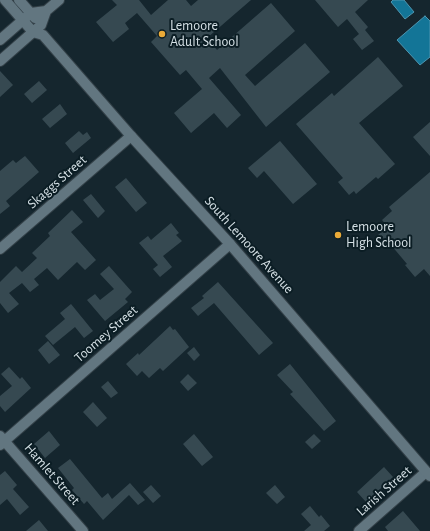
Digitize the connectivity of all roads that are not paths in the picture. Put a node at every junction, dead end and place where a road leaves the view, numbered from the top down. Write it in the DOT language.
graph roads {
  1 [pos="5,0"];
  2 [pos="19,0"];
  3 [pos="59,0"];
  4 [pos="46,11"];
  5 [pos="27,16"];
  6 [pos="39,31"];
  7 [pos="0,40"];
  8 [pos="0,61"];
  9 [pos="131,136"];
  10 [pos="230,244"];
  11 [pos="0,249"];
  12 [pos="1,440"];
  13 [pos="428,474"];
  14 [pos="83,531"];
  15 [pos="359,531"];
  1 -- 5 [label="main road"];
  2 -- 5 [label="main road"];
  3 -- 4 [label="main road"];
  4 -- 5 [label="main road"];
  4 -- 6 [label="main road"];
  5 -- 6 [label="main road, South Lemoore Avenue"];
  5 -- 7 [label="main road"];
  6 -- 8 [label="main road"];
  6 -- 9 [label="main road, South Lemoore Avenue"];
  9 -- 10 [label="main road, South Lemoore Avenue"];
  9 -- 11 [label="main road, Skaggs Street"];
  10 -- 12 [label="main road, Toomey Street"];
  10 -- 13 [label="main road, South Lemoore Avenue"];
  12 -- 14 [label="main road, Hamlet Street"];
  13 -- 15 [label="main road, Larish Street"];
}
